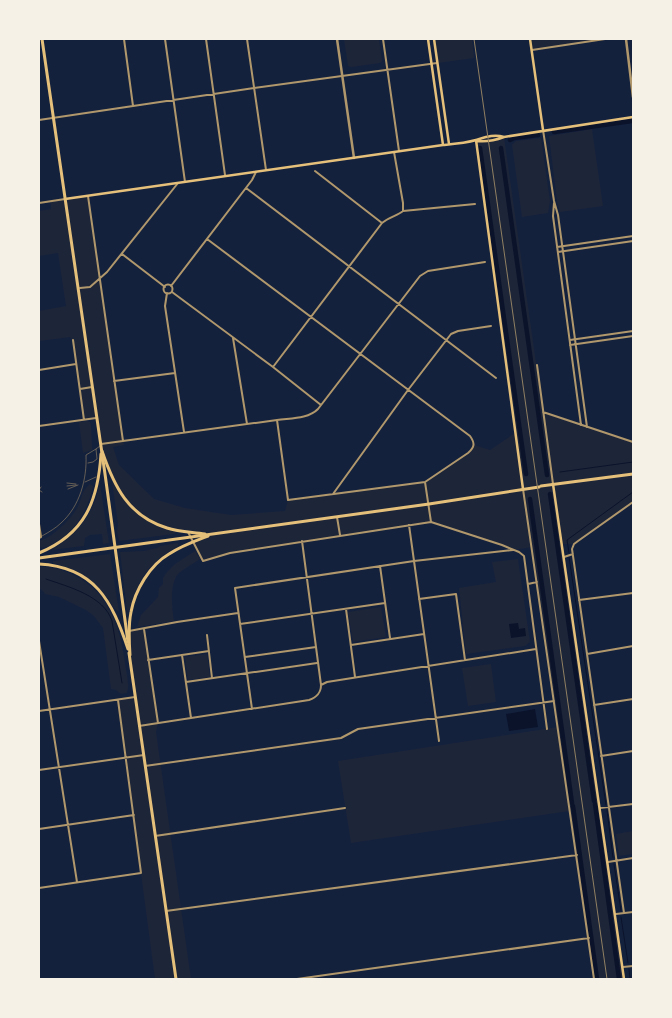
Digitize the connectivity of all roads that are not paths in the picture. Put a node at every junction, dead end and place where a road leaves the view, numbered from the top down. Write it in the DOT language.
graph roads {
  1 [pos="42,39"];
  2 [pos="124,39"];
  3 [pos="165,39"];
  4 [pos="206,39"];
  5 [pos="247,39"];
  6 [pos="337,39"];
  7 [pos="383,39"];
  8 [pos="428,39"];
  9 [pos="434,39"];
  10 [pos="530,39"];
  11 [pos="605,39"];
  12 [pos="626,39"];
  13 [pos="532,50"];
  14 [pos="438,62"];
  15 [pos="432,63"];
  16 [pos="387,70"];
  17 [pos="342,76"];
  18 [pos="254,88"];
  19 [pos="214,94"];
  20 [pos="633,97"];
  21 [pos="174,100"];
  22 [pos="133,106"];
  23 [pos="633,117"];
  24 [pos="54,118"];
  25 [pos="39,120"];
  26 [pos="543,130"];
  27 [pos="476,140"];
  28 [pos="449,144"];
  29 [pos="443,145"];
  30 [pos="394,152"];
  31 [pos="399,152"];
  32 [pos="354,158"];
  33 [pos="266,170"];
  34 [pos="315,171"];
  35 [pos="256,172"];
  36 [pos="225,176"];
  37 [pos="185,182"];
  38 [pos="178,183"];
  39 [pos="246,188"];
  40 [pos="88,196"];
  41 [pos="65,199"];
  42 [pos="554,201"];
  43 [pos="39,202"];
  44 [pos="475,204"];
  45 [pos="403,211"];
  46 [pos="558,215"];
  47 [pos="553,216"];
  48 [pos="382,223"];
  49 [pos="633,236"];
  50 [pos="207,239"];
  51 [pos="633,241"];
  52 [pos="562,246"];
  53 [pos="557,247"];
  54 [pos="563,251"];
  55 [pos="558,252"];
  56 [pos="122,254"];
  57 [pos="485,262"];
  58 [pos="349,266"];
  59 [pos="100,280"];
  60 [pos="171,286"];
  61 [pos="165,287"];
  62 [pos="78,289"];
  63 [pos="172,292"];
  64 [pos="167,293"];
  65 [pos="398,304"];
  66 [pos="311,317"];
  67 [pos="491,326"];
  68 [pos="633,331"];
  69 [pos="633,336"];
  70 [pos="233,338"];
  71 [pos="72,340"];
  72 [pos="446,340"];
  73 [pos="570,340"];
  74 [pos="575,340"];
  75 [pos="576,344"];
  76 [pos="570,345"];
  77 [pos="360,354"];
  78 [pos="76,364"];
  79 [pos="537,365"];
  80 [pos="272,367"];
  81 [pos="39,370"];
  82 [pos="175,373"];
  83 [pos="496,378"];
  84 [pos="114,381"];
  85 [pos="92,387"];
  86 [pos="80,389"];
  87 [pos="408,390"];
  88 [pos="320,406"];
  89 [pos="543,412"];
  90 [pos="96,418"];
  91 [pos="84,420"];
  92 [pos="277,420"];
  93 [pos="247,424"];
  94 [pos="581,425"];
  95 [pos="39,426"];
  96 [pos="587,427"];
  97 [pos="184,433"];
  98 [pos="123,441"];
  99 [pos="633,442"];
  100 [pos="101,444"];
  101 [pos="96,449"];
  102 [pos="102,451"];
  103 [pos="87,463"];
  104 [pos="633,474"];
  105 [pos="99,476"];
  106 [pos="425,482"];
  107 [pos="84,483"];
  108 [pos="67,484"];
  109 [pos="554,484"];
  110 [pos="78,485"];
  111 [pos="67,486"];
  112 [pos="41,487"];
  113 [pos="68,489"];
  114 [pos="523,489"];
  115 [pos="39,490"];
  116 [pos="41,490"];
  117 [pos="42,492"];
  118 [pos="332,494"];
  119 [pos="633,502"];
  120 [pos="429,504"];
  121 [pos="337,517"];
  122 [pos="431,522"];
  123 [pos="39,524"];
  124 [pos="409,525"];
  125 [pos="188,532"];
  126 [pos="213,534"];
  127 [pos="340,535"];
  128 [pos="191,537"];
  129 [pos="40,538"];
  130 [pos="302,541"];
  131 [pos="193,542"];
  132 [pos="115,548"];
  133 [pos="513,550"];
  134 [pos="39,553"];
  135 [pos="573,554"];
  136 [pos="564,556"];
  137 [pos="39,558"];
  138 [pos="414,562"];
  139 [pos="39,564"];
  140 [pos="380,566"];
  141 [pos="307,578"];
  142 [pos="537,582"];
  143 [pos="528,584"];
  144 [pos="633,593"];
  145 [pos="419,598"];
  146 [pos="579,600"];
  147 [pos="385,603"];
  148 [pos="346,609"];
  149 [pos="239,613"];
  150 [pos="312,614"];
  151 [pos="240,624"];
  152 [pos="144,628"];
  153 [pos="128,631"];
  154 [pos="424,634"];
  155 [pos="207,635"];
  156 [pos="390,639"];
  157 [pos="39,641"];
  158 [pos="351,645"];
  159 [pos="633,646"];
  160 [pos="316,647"];
  161 [pos="536,649"];
  162 [pos="40,652"];
  163 [pos="209,652"];
  164 [pos="587,654"];
  165 [pos="130,655"];
  166 [pos="182,655"];
  167 [pos="245,656"];
  168 [pos="148,660"];
  169 [pos="465,660"];
  170 [pos="318,663"];
  171 [pos="428,666"];
  172 [pos="247,673"];
  173 [pos="355,677"];
  174 [pos="212,678"];
  175 [pos="186,682"];
  176 [pos="321,685"];
  177 [pos="136,697"];
  178 [pos="633,699"];
  179 [pos="118,700"];
  180 [pos="554,701"];
  181 [pos="544,702"];
  182 [pos="594,705"];
  183 [pos="50,709"];
  184 [pos="252,709"];
  185 [pos="39,711"];
  186 [pos="191,718"];
  187 [pos="436,718"];
  188 [pos="158,723"];
  189 [pos="140,726"];
  190 [pos="547,729"];
  191 [pos="439,740"];
  192 [pos="633,751"];
  193 [pos="144,755"];
  194 [pos="601,756"];
  195 [pos="126,758"];
  196 [pos="145,766"];
  197 [pos="58,767"];
  198 [pos="39,770"];
  199 [pos="633,804"];
  200 [pos="608,807"];
  201 [pos="345,808"];
  202 [pos="600,808"];
  203 [pos="134,815"];
  204 [pos="67,825"];
  205 [pos="39,829"];
  206 [pos="155,836"];
  207 [pos="577,854"];
  208 [pos="633,858"];
  209 [pos="616,860"];
  210 [pos="608,862"];
  211 [pos="77,882"];
  212 [pos="39,888"];
  213 [pos="166,911"];
  214 [pos="633,912"];
  215 [pos="624,913"];
  216 [pos="615,914"];
  217 [pos="589,938"];
  218 [pos="633,966"];
  219 [pos="622,967"];
  220 [pos="176,979"];
  221 [pos="297,979"];
  222 [pos="594,979"];
  223 [pos="624,979"];
  1 -- 24 [label="main road"];
  2 -- 22 [label="street"];
  3 -- 21 [label="street"];
  4 -- 19 [label="street"];
  5 -- 18 [label="street"];
  6 -- 17 [label="street"];
  7 -- 16 [label="street"];
  8 -- 15 [label="main road"];
  9 -- 14 [label="main road"];
  10 -- 13 [label="main road"];
  11 -- 13 [label="street"];
  12 -- 20 [label="street"];
  13 -- 26 [label="main road"];
  14 -- 15 [label="street"];
  14 -- 28 [label="main road"];
  15 -- 16 [label="street"];
  15 -- 29 [label="main road"];
  16 -- 17 [label="street"];
  16 -- 31 [label="street"];
  17 -- 18 [label="street"];
  17 -- 32 [label="street"];
  18 -- 19 [label="street"];
  18 -- 33 [label="street"];
  19 -- 21 [label="street"];
  19 -- 36 [label="street"];
  21 -- 22 [label="street"];
  21 -- 37 [label="street"];
  22 -- 24 [label="street"];
  23 -- 26 [label="main road"];
  24 -- 25 [label="street"];
  24 -- 41 [label="main road"];
  26 -- 27 [label="main road"];
  26 -- 42 [label="street"];
  27 -- 28 [label="main road"];
  27 -- 114 [label="main road"];
  28 -- 29 [label="main road"];
  29 -- 31 [label="main road"];
  30 -- 31 [label="main road"];
  30 -- 32 [label="main road"];
  30 -- 45 [label="street"];
  32 -- 33 [label="main road"];
  33 -- 35 [label="main road"];
  34 -- 48 [label="street"];
  35 -- 36 [label="main road"];
  35 -- 39 [label="street"];
  36 -- 37 [label="main road"];
  37 -- 38 [label="main road"];
  38 -- 40 [label="main road"];
  38 -- 56 [label="street"];
  39 -- 50 [label="street"];
  39 -- 58 [label="street"];
  40 -- 41 [label="main road"];
  40 -- 59 [label="street"];
  41 -- 43 [label="street"];
  41 -- 62 [label="main road"];
  42 -- 46 [label="street"];
  42 -- 47 [label="street"];
  44 -- 45 [label="street"];
  45 -- 48 [label="street"];
  46 -- 47 [label="street"];
  46 -- 52 [label="street"];
  47 -- 53 [label="street"];
  48 -- 58 [label="street"];
  49 -- 52 [label="street"];
  50 -- 60 [label="street"];
  50 -- 66 [label="street"];
  51 -- 54 [label="street"];
  52 -- 53 [label="street"];
  52 -- 54 [label="street"];
  53 -- 55 [label="street"];
  54 -- 55 [label="street"];
  54 -- 74 [label="street"];
  55 -- 73 [label="street"];
  56 -- 59 [label="street"];
  56 -- 61 [label="street"];
  57 -- 65 [label="street"];
  58 -- 65 [label="street"];
  58 -- 66 [label="street"];
  59 -- 62 [label="street"];
  59 -- 84 [label="street"];
  60 -- 61 [label="street"];
  60 -- 63 [label="street"];
  61 -- 64 [label="street"];
  62 -- 85 [label="main road"];
  63 -- 64 [label="street"];
  63 -- 70 [label="street"];
  64 -- 82 [label="street"];
  65 -- 72 [label="street"];
  65 -- 77 [label="street"];
  66 -- 77 [label="street"];
  66 -- 80 [label="street"];
  67 -- 72 [label="street"];
  68 -- 74 [label="street"];
  69 -- 75 [label="street"];
  70 -- 80 [label="street"];
  70 -- 93 [label="street"];
  71 -- 78 [label="street"];
  72 -- 83 [label="street"];
  72 -- 87 [label="street"];
  73 -- 74 [label="street"];
  73 -- 76 [label="street"];
  74 -- 75 [label="street"];
  75 -- 76 [label="street"];
  75 -- 96 [label="street"];
  76 -- 94 [label="street"];
  77 -- 87 [label="street"];
  77 -- 88 [label="street"];
  78 -- 81 [label="street"];
  78 -- 86 [label="street"];
  79 -- 89 [label="street"];
  80 -- 88 [label="street"];
  82 -- 84 [label="street"];
  82 -- 97 [label="street"];
  84 -- 98 [label="street"];
  85 -- 86 [label="street"];
  85 -- 90 [label="main road"];
  86 -- 91 [label="street"];
  87 -- 106 [label="street"];
  87 -- 118 [label="street"];
  88 -- 92 [label="street"];
  89 -- 94 [label="street"];
  89 -- 109 [label="street"];
  90 -- 91 [label="street"];
  90 -- 100 [label="main road"];
  91 -- 95 [label="street"];
  92 -- 93 [label="street"];
  92 -- 118 [label="street"];
  93 -- 97 [label="street"];
  94 -- 96 [label="street"];
  96 -- 99 [label="street"];
  97 -- 98 [label="street"];
  98 -- 100 [label="street"];
  100 -- 101 [label="lane"];
  100 -- 102 [label="main road"];
  101 -- 103 [label="lane"];
  101 -- 103 [label="lane"];
  102 -- 105 [label="main road"];
  102 -- 125 [label="main road"];
  102 -- 132 [label="main road"];
  103 -- 107 [label="lane"];
  104 -- 109 [label="main road"];
  105 -- 107 [label="lane"];
  105 -- 134 [label="main road"];
  106 -- 118 [label="street"];
  106 -- 120 [label="street"];
  107 -- 129 [label="lane"];
  108 -- 110 [label="lane"];
  109 -- 114 [label="main road"];
  109 -- 136 [label="main road"];
  110 -- 111 [label="lane"];
  110 -- 113 [label="lane"];
  112 -- 115 [label="lane"];
  114 -- 120 [label="main road"];
  114 -- 142 [label="street"];
  115 -- 116 [label="lane"];
  115 -- 117 [label="lane"];
  119 -- 135 [label="street"];
  120 -- 121 [label="main road"];
  120 -- 122 [label="street"];
  121 -- 126 [label="main road"];
  121 -- 127 [label="street"];
  122 -- 124 [label="street"];
  122 -- 133 [label="street"];
  123 -- 129 [label="street"];
  124 -- 127 [label="street"];
  124 -- 138 [label="street"];
  125 -- 126 [label="main road"];
  125 -- 128 [label="street"];
  126 -- 128 [label="main road"];
  126 -- 131 [label="main road"];
  127 -- 130 [label="street"];
  128 -- 131 [label="street"];
  128 -- 132 [label="main road"];
  130 -- 131 [label="street"];
  130 -- 141 [label="street"];
  131 -- 153 [label="main road"];
  132 -- 137 [label="main road"];
  132 -- 153 [label="main road"];
  133 -- 138 [label="street"];
  133 -- 143 [label="street"];
  135 -- 136 [label="street"];
  135 -- 146 [label="street"];
  136 -- 202 [label="main road"];
  138 -- 140 [label="street"];
  138 -- 145 [label="street"];
  139 -- 165 [label="main road"];
  140 -- 141 [label="street"];
  140 -- 147 [label="street"];
  141 -- 149 [label="street"];
  141 -- 150 [label="street"];
  142 -- 143 [label="street"];
  142 -- 180 [label="street"];
  143 -- 161 [label="street"];
  144 -- 146 [label="street"];
  145 -- 154 [label="street"];
  145 -- 169 [label="street"];
  146 -- 164 [label="street"];
  147 -- 148 [label="street"];
  147 -- 156 [label="street"];
  148 -- 150 [label="street"];
  148 -- 158 [label="street"];
  149 -- 151 [label="street"];
  149 -- 152 [label="street"];
  150 -- 151 [label="street"];
  150 -- 160 [label="street"];
  151 -- 167 [label="street"];
  152 -- 153 [label="street"];
  152 -- 168 [label="street"];
  153 -- 165 [label="main road"];
  154 -- 156 [label="street"];
  154 -- 171 [label="street"];
  155 -- 163 [label="street"];
  156 -- 158 [label="street"];
  157 -- 162 [label="street"];
  158 -- 173 [label="street"];
  159 -- 164 [label="street"];
  160 -- 167 [label="street"];
  160 -- 170 [label="street"];
  161 -- 169 [label="street"];
  161 -- 181 [label="street"];
  162 -- 183 [label="street"];
  163 -- 166 [label="street"];
  163 -- 174 [label="street"];
  164 -- 182 [label="street"];
  165 -- 177 [label="main road"];
  166 -- 168 [label="street"];
  166 -- 175 [label="street"];
  167 -- 172 [label="street"];
  168 -- 188 [label="street"];
  169 -- 171 [label="street"];
  170 -- 172 [label="street"];
  170 -- 176 [label="street"];
  171 -- 173 [label="street"];
  171 -- 187 [label="street"];
  172 -- 174 [label="street"];
  172 -- 184 [label="street"];
  173 -- 176 [label="street"];
  174 -- 175 [label="street"];
  175 -- 186 [label="street"];
  176 -- 184 [label="street"];
  177 -- 179 [label="street"];
  177 -- 189 [label="main road"];
  178 -- 182 [label="street"];
  179 -- 183 [label="street"];
  179 -- 195 [label="street"];
  180 -- 181 [label="street"];
  180 -- 207 [label="street"];
  181 -- 187 [label="street"];
  181 -- 190 [label="street"];
  182 -- 194 [label="street"];
  183 -- 185 [label="street"];
  183 -- 197 [label="street"];
  184 -- 186 [label="street"];
  186 -- 188 [label="street"];
  187 -- 191 [label="street"];
  187 -- 196 [label="street"];
  188 -- 189 [label="street"];
  189 -- 193 [label="main road"];
  192 -- 194 [label="street"];
  193 -- 195 [label="street"];
  193 -- 196 [label="main road"];
  194 -- 200 [label="street"];
  195 -- 197 [label="street"];
  195 -- 203 [label="street"];
  196 -- 206 [label="main road"];
  197 -- 198 [label="street"];
  197 -- 204 [label="street"];
  199 -- 200 [label="street"];
  200 -- 202 [label="street"];
  200 -- 209 [label="street"];
  201 -- 206 [label="street"];
  202 -- 210 [label="main road"];
  203 -- 204 [label="street"];
  203 -- 211 [label="street"];
  204 -- 205 [label="street"];
  204 -- 211 [label="street"];
  206 -- 213 [label="main road"];
  207 -- 213 [label="street"];
  207 -- 217 [label="street"];
  208 -- 209 [label="street"];
  209 -- 210 [label="street"];
  209 -- 215 [label="street"];
  210 -- 216 [label="main road"];
  211 -- 212 [label="street"];
  213 -- 220 [label="main road"];
  214 -- 215 [label="street"];
  215 -- 216 [label="street"];
  216 -- 219 [label="main road"];
  217 -- 221 [label="street"];
  217 -- 222 [label="street"];
  218 -- 219 [label="street"];
  219 -- 223 [label="main road"];
}
